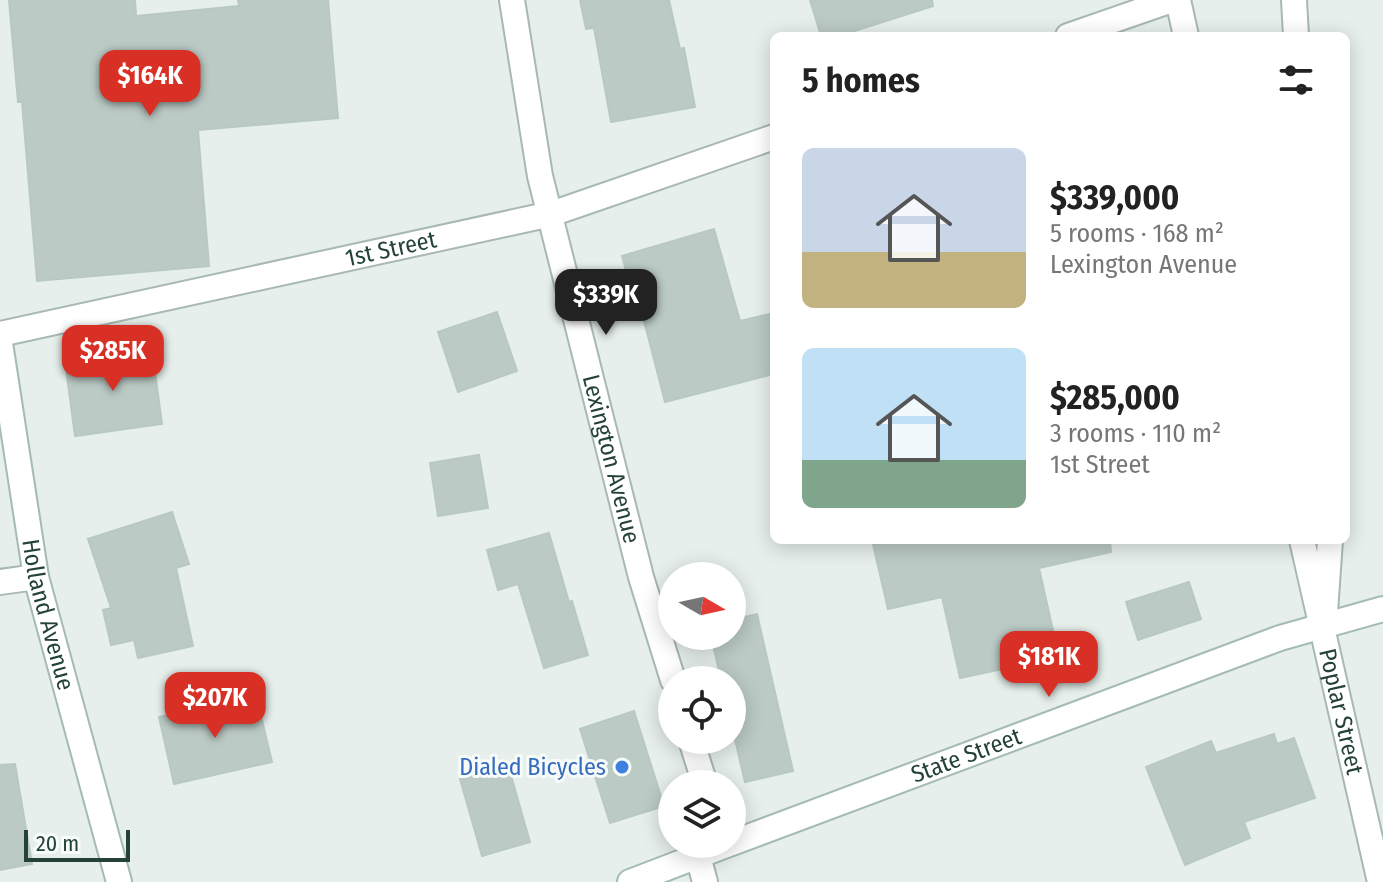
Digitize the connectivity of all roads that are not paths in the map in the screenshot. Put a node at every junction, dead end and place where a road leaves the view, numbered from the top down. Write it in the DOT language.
graph roads {
  1 [pos="512,0"];
  2 [pos="1172,0"];
  3 [pos="1178,0"];
  4 [pos="1294,0"];
  5 [pos="1080,32"];
  6 [pos="1185,32"];
  7 [pos="1296,32"];
  8 [pos="770,138"];
  9 [pos="551,214"];
  10 [pos="0,334"];
  11 [pos="0,343"];
  12 [pos="1303,544"];
  13 [pos="1330,544"];
  14 [pos="36,577"];
  15 [pos="0,582"];
  16 [pos="1383,609"];
  17 [pos="1323,626"];
  18 [pos="669,666"];
  19 [pos="746,837"];
  20 [pos="693,858"];
  21 [pos="699,858"];
  22 [pos="119,882"];
  23 [pos="630,882"];
  24 [pos="705,882"];
  25 [pos="1380,882"];
  1 -- 9 [label="street, Lexington Avenue"];
  2 -- 5 [label="street"];
  3 -- 6 [label="street"];
  4 -- 7 [label="street"];
  8 -- 9 [label="street, 1st Street"];
  9 -- 10 [label="street, 1st Street"];
  9 -- 18 [label="street, Lexington Avenue"];
  11 -- 14 [label="street, Holland Avenue"];
  12 -- 17 [label="street, Poplar Street"];
  13 -- 17 [label="street"];
  14 -- 15 [label="street"];
  14 -- 22 [label="street, Holland Avenue"];
  16 -- 17 [label="street, State Street"];
  17 -- 19 [label="street, State Street"];
  17 -- 25 [label="street, Poplar Street"];
  20 -- 23 [label="street, State Street"];
  21 -- 24 [label="street"];
}
